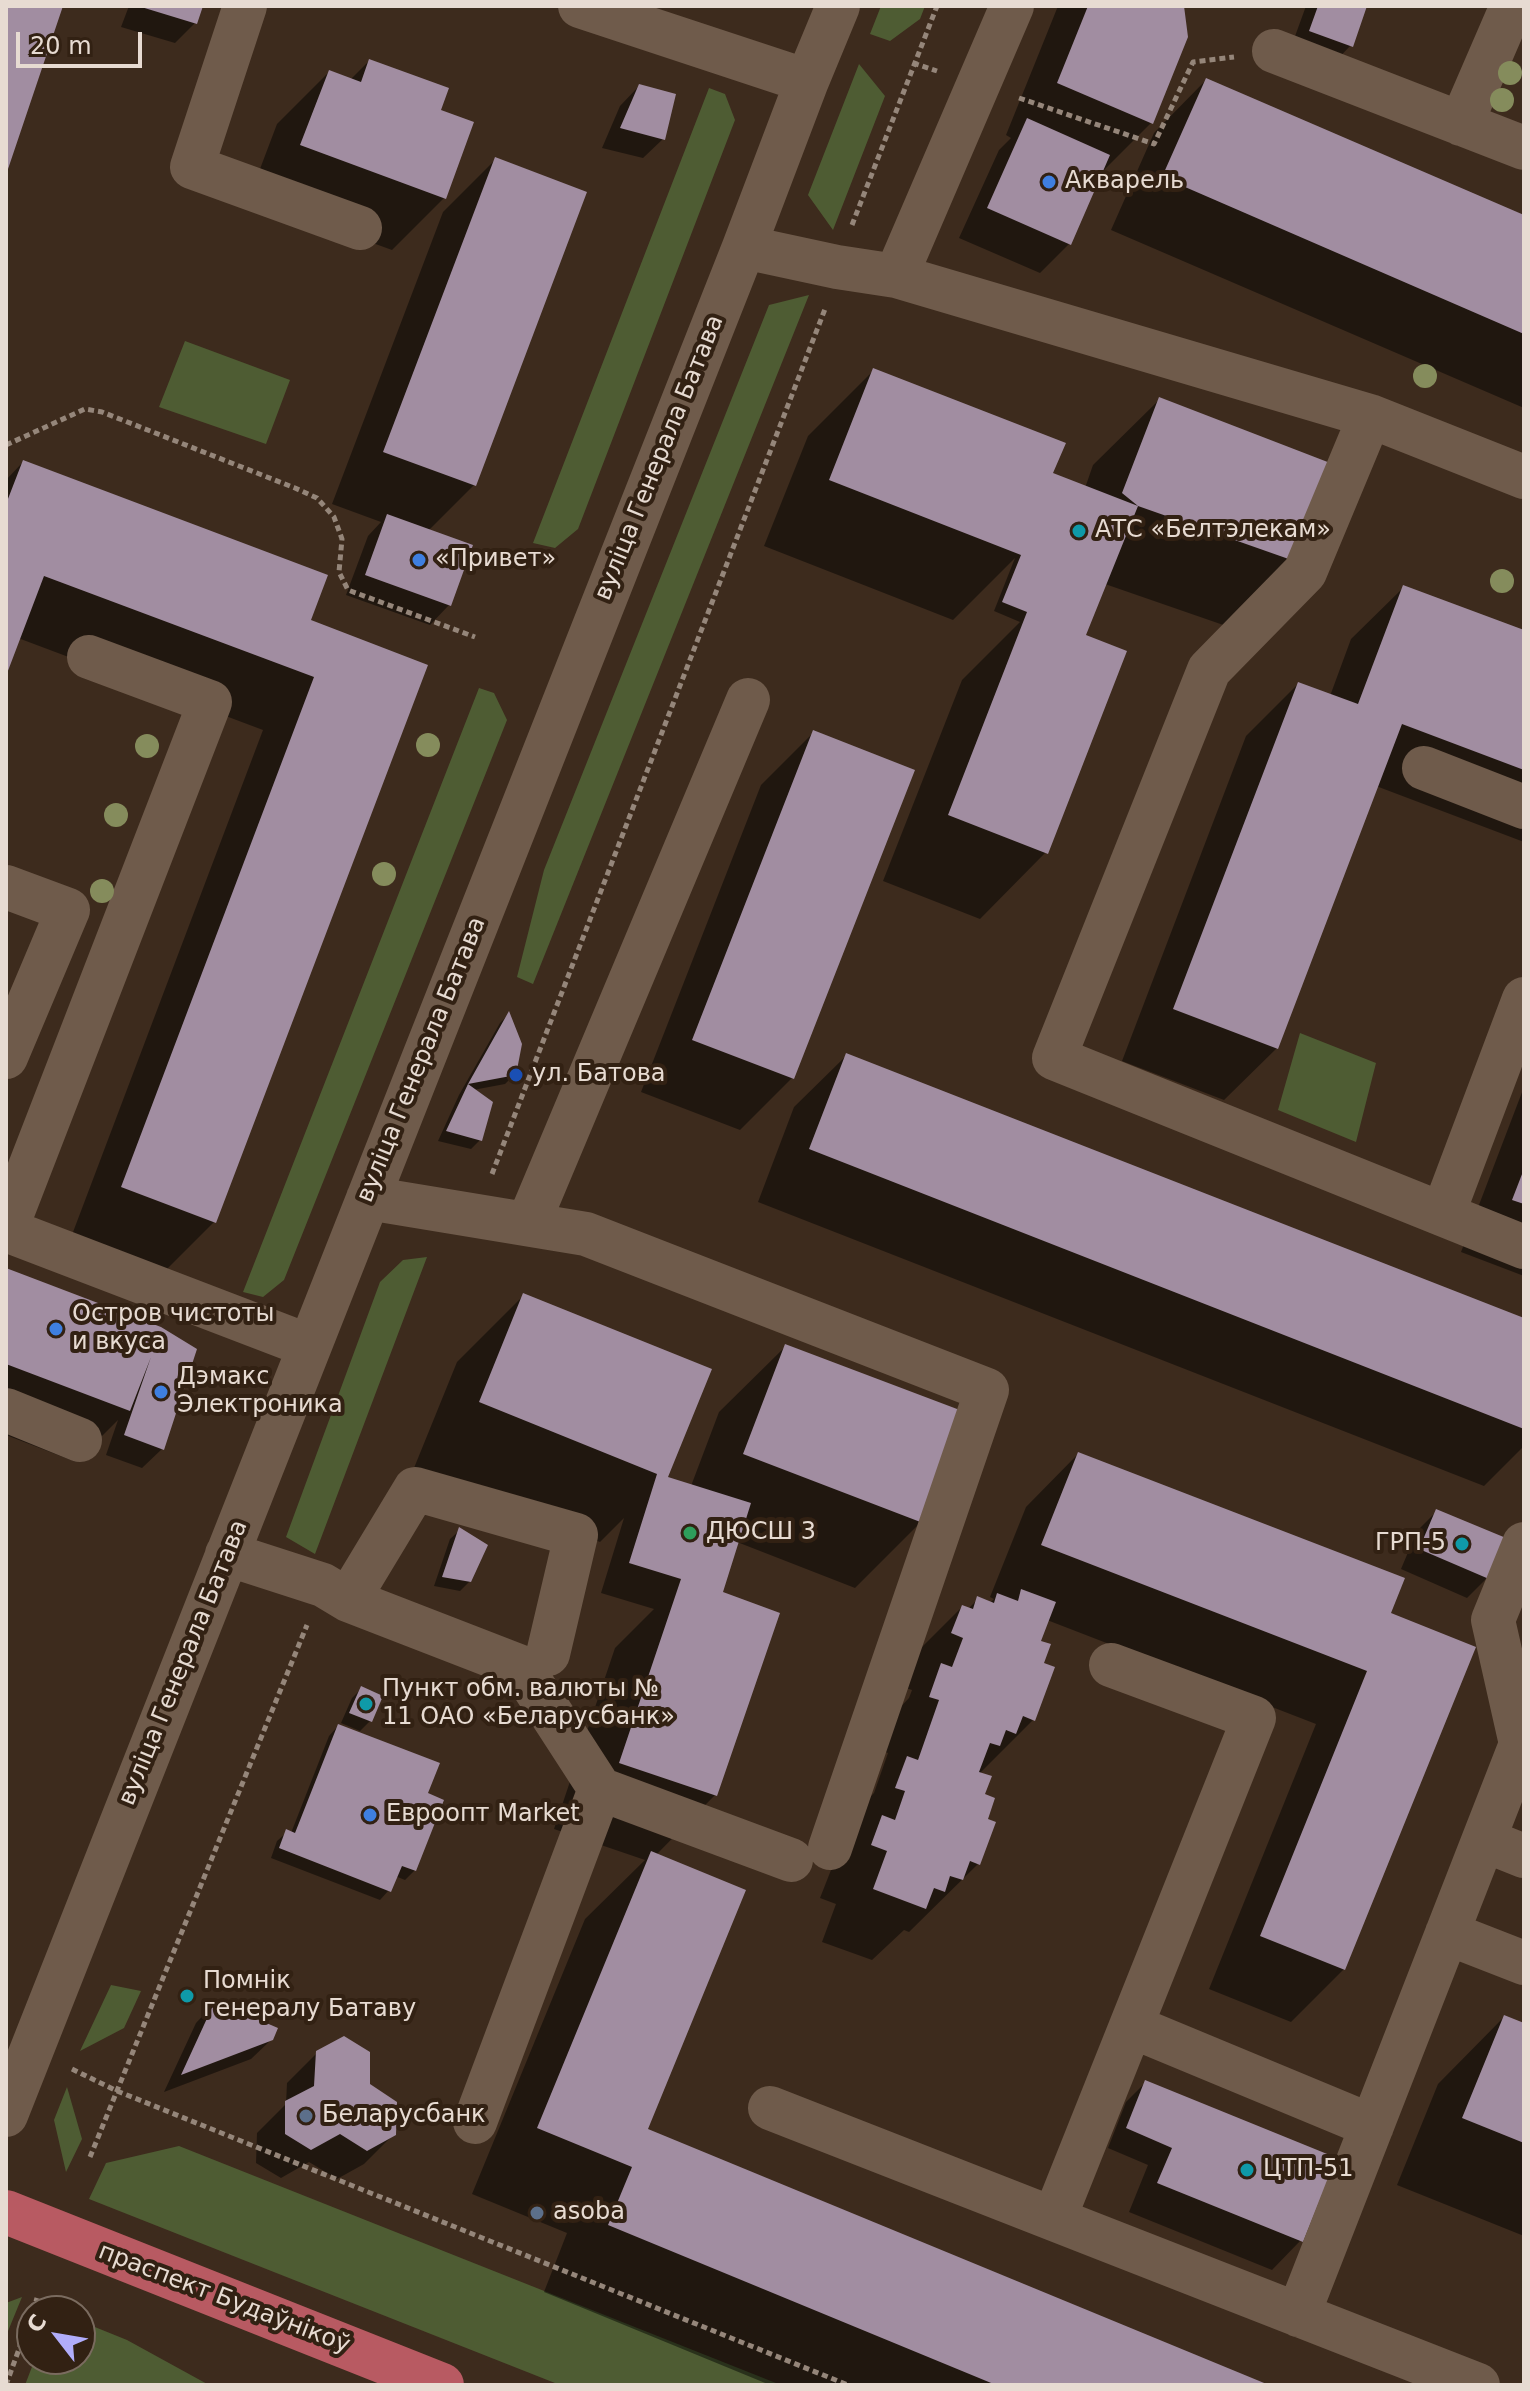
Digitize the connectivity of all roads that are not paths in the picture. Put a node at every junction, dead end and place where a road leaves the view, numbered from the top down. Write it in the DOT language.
graph roads {
  1 [pos="245,6"];
  2 [pos="580,6"];
  3 [pos="838,6"];
  4 [pos="1012,6"];
  5 [pos="1512,6"];
  6 [pos="1274,51"];
  7 [pos="807,81"];
  8 [pos="1461,124"];
  9 [pos="1524,148"];
  10 [pos="360,228"];
  11 [pos="744,247"];
  12 [pos="896,276"];
  13 [pos="1370,416"];
  14 [pos="1524,477"];
  15 [pos="89,657"];
  16 [pos="748,700"];
  17 [pos="1424,768"];
  18 [pos="1524,807"];
  19 [pos="6,887"];
  20 [pos="1524,999"];
  21 [pos="6,1057"];
  22 [pos="368,1198"];
  23 [pos="1443,1214"];
  24 [pos="528,1224"];
  25 [pos="6,1230"];
  26 [pos="1524,1247"];
  27 [pos="309,1346"];
  28 [pos="6,1410"];
  29 [pos="80,1440"];
  30 [pos="1524,1544"];
  31 [pos="227,1554"];
  32 [pos="335,1593"];
  33 [pos="548,1654"];
  34 [pos="1111,1665"];
  35 [pos="1523,1745"];
  36 [pos="600,1789"];
  37 [pos="1484,1840"];
  38 [pos="1524,1856"];
  39 [pos="1447,1933"];
  40 [pos="1524,1963"];
  41 [pos="1131,2026"];
  42 [pos="770,2108"];
  43 [pos="6,2115"];
  44 [pos="475,2122"];
  45 [pos="1372,2126"];
  46 [pos="6,2212"];
  47 [pos="1054,2219"];
  48 [pos="1298,2315"];
  49 [pos="442,2385"];
  50 [pos="1478,2385"];
  1 -- 10 [label="street"];
  2 -- 7 [label="street"];
  3 -- 7 [label="street, вуліца Генерала Батава"];
  4 -- 12 [label="street"];
  5 -- 8 [label="street"];
  6 -- 8 [label="street"];
  7 -- 11 [label="street, вуліца Генерала Батава"];
  8 -- 9 [label="street"];
  11 -- 12 [label="street"];
  11 -- 22 [label="street, вуліца Генерала Батава"];
  12 -- 13 [label="street"];
  13 -- 14 [label="street"];
  13 -- 23 [label="street"];
  15 -- 25 [label="street"];
  16 -- 24 [label="street"];
  17 -- 18 [label="street"];
  19 -- 21 [label="street"];
  20 -- 23 [label="street"];
  22 -- 24 [label="street"];
  22 -- 27 [label="street, вуліца Генерала Батава"];
  23 -- 26 [label="street"];
  24 -- 36 [label="street"];
  25 -- 27 [label="street"];
  27 -- 31 [label="street, вуліца Генерала Батава"];
  28 -- 29 [label="street"];
  30 -- 35 [label="street"];
  31 -- 32 [label="street"];
  31 -- 43 [label="street, вуліца Генерала Батава"];
  32 -- 33 [label="street"];
  32 -- 36 [label="street"];
  34 -- 41 [label="street"];
  35 -- 37 [label="street"];
  36 -- 44 [label="street"];
  37 -- 38 [label="street"];
  37 -- 39 [label="street"];
  39 -- 40 [label="street"];
  39 -- 45 [label="street"];
  41 -- 45 [label="street"];
  41 -- 47 [label="street"];
  42 -- 47 [label="street"];
  45 -- 48 [label="street"];
  46 -- 49 [label="main road, праспект Будаўнікоў"];
  47 -- 48 [label="street"];
  48 -- 50 [label="street"];
}
